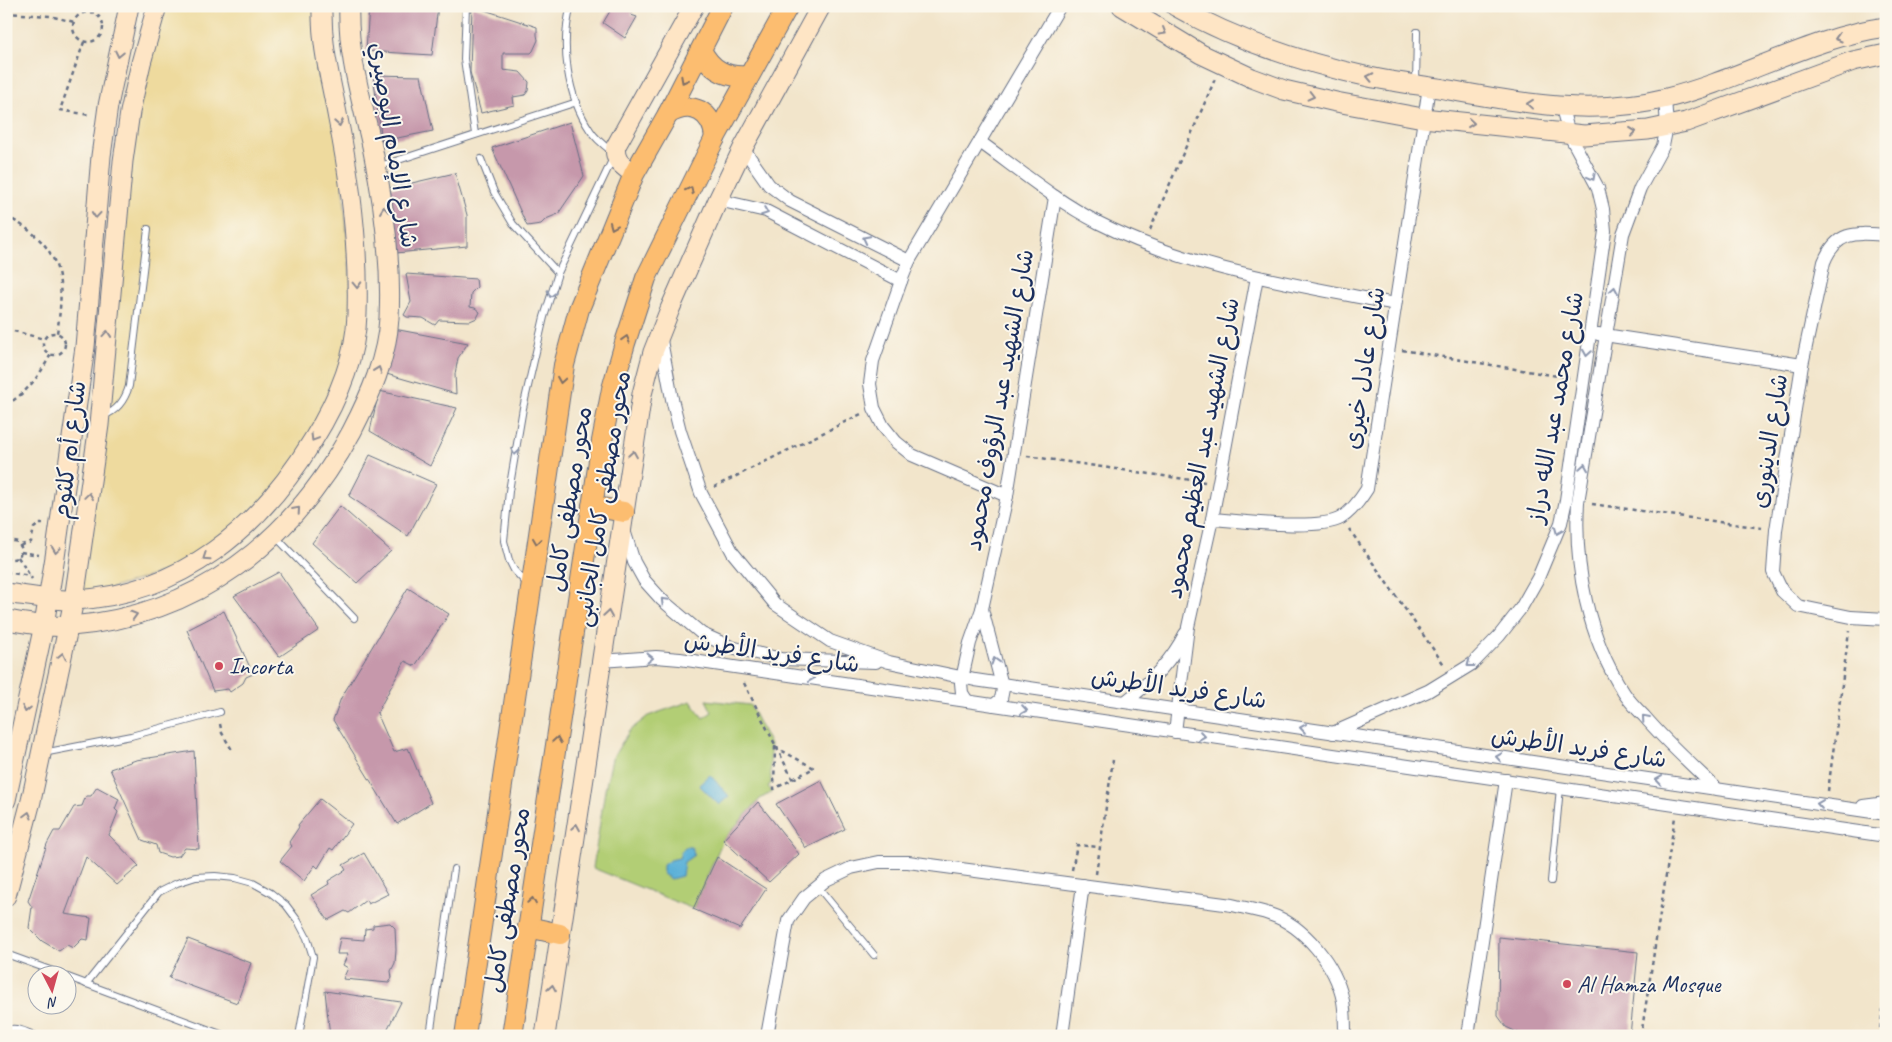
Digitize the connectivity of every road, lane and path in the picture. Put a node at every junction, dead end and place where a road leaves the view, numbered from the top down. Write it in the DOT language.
graph roads {
  1 [pos="94,6"];
  2 [pos="129,6"];
  3 [pos="157,6"];
  4 [pos="322,6"];
  5 [pos="349,6"];
  6 [pos="466,6"];
  7 [pos="571,6"];
  8 [pos="694,6"];
  9 [pos="723,6"];
  10 [pos="788,6"];
  11 [pos="821,6"];
  12 [pos="1060,6"];
  13 [pos="1122,6"];
  14 [pos="1175,6"];
  15 [pos="6,13"];
  16 [pos="92,13"];
  17 [pos="74,22"];
  18 [pos="1886,27"];
  19 [pos="1417,32"];
  20 [pos="84,42"];
  21 [pos="701,50"];
  22 [pos="1886,54"];
  23 [pos="353,56"];
  24 [pos="326,62"];
  25 [pos="1222,64"];
  26 [pos="748,76"];
  27 [pos="357,80"];
  28 [pos="1423,86"];
  29 [pos="331,90"];
  30 [pos="1666,99"];
  31 [pos="577,102"];
  32 [pos="1562,108"];
  33 [pos="668,114"];
  34 [pos="106,118"];
  35 [pos="1423,118"];
  36 [pos="1667,126"];
  37 [pos="476,134"];
  38 [pos="1569,134"];
  39 [pos="716,138"];
  40 [pos="980,142"];
  41 [pos="743,148"];
  42 [pos="615,154"];
  43 [pos="480,159"];
  44 [pos="376,167"];
  45 [pos="634,174"];
  46 [pos="1055,197"];
  47 [pos="718,200"];
  48 [pos="6,216"];
  49 [pos="148,229"];
  50 [pos="1605,231"];
  51 [pos="1623,234"];
  52 [pos="1886,235"];
  53 [pos="1144,244"];
  54 [pos="909,261"];
  55 [pos="558,272"];
  56 [pos="1257,277"];
  57 [pos="900,281"];
  58 [pos="1395,304"];
  59 [pos="6,329"];
  60 [pos="1591,332"];
  61 [pos="57,333"];
  62 [pos="660,334"];
  63 [pos="1606,335"];
  64 [pos="44,340"];
  65 [pos="1389,348"];
  66 [pos="51,354"];
  67 [pos="1802,365"];
  68 [pos="1583,380"];
  69 [pos="6,405"];
  70 [pos="874,408"];
  71 [pos="99,418"];
  72 [pos="1013,454"];
  73 [pos="1219,484"];
  74 [pos="701,493"];
  75 [pos="1007,496"];
  76 [pos="1572,501"];
  77 [pos="592,506"];
  78 [pos="623,517"];
  79 [pos="1341,518"];
  80 [pos="1212,519"];
  81 [pos="59,525"];
  82 [pos="1776,530"];
  83 [pos="273,535"];
  84 [pos="7,541"];
  85 [pos="21,545"];
  86 [pos="6,558"];
  87 [pos="6,572"];
  88 [pos="30,576"];
  89 [pos="530,587"];
  90 [pos="6,593"];
  91 [pos="106,596"];
  92 [pos="47,598"];
  93 [pos="74,600"];
  94 [pos="982,609"];
  95 [pos="1851,617"];
  96 [pos="354,618"];
  97 [pos="1886,619"];
  98 [pos="6,620"];
  99 [pos="102,622"];
  100 [pos="44,625"];
  101 [pos="69,626"];
  102 [pos="1188,627"];
  103 [pos="1436,652"];
  104 [pos="601,661"];
  105 [pos="889,662"];
  106 [pos="736,667"];
  107 [pos="962,678"];
  108 [pos="1002,684"];
  109 [pos="967,701"];
  110 [pos="1125,702"];
  111 [pos="994,705"];
  112 [pos="1178,710"];
  113 [pos="220,712"];
  114 [pos="1174,732"];
  115 [pos="1333,733"];
  116 [pos="775,748"];
  117 [pos="232,750"];
  118 [pos="42,753"];
  119 [pos="1113,760"];
  120 [pos="1606,772"];
  121 [pos="792,780"];
  122 [pos="1506,780"];
  123 [pos="1560,788"];
  124 [pos="1717,789"];
  125 [pos="1602,794"];
  126 [pos="6,800"];
  127 [pos="1886,803"];
  128 [pos="1677,805"];
  129 [pos="1826,805"];
  130 [pos="1847,808"];
  131 [pos="1886,814"];
  132 [pos="1886,836"];
  133 [pos="1100,847"];
  134 [pos="454,869"];
  135 [pos="1551,881"];
  136 [pos="1083,885"];
  137 [pos="818,887"];
  138 [pos="6,896"];
  139 [pos="528,927"];
  140 [pos="560,934"];
  141 [pos="6,954"];
  142 [pos="874,955"];
  143 [pos="34,964"];
  144 [pos="78,981"];
  145 [pos="86,984"];
  146 [pos="1886,988"];
  147 [pos="6,1030"];
  148 [pos="36,1036"];
  149 [pos="226,1036"];
  150 [pos="299,1036"];
  151 [pos="430,1036"];
  152 [pos="465,1036"];
  153 [pos="512,1036"];
  154 [pos="545,1036"];
  155 [pos="767,1036"];
  156 [pos="1062,1036"];
  157 [pos="1345,1036"];
  158 [pos="1468,1036"];
  159 [pos="1641,1036"];
  160 [pos="1879,1036"];
  1 -- 16 [label="path"];
  2 -- 34 [label="street, شارع أم كلثوم, one-way"];
  71 -- 3 [label="street, شارع أم كلثوم, one-way"];
  4 -- 24 [label="street, شارع الإمام البوصيري"];
  5 -- 23 [label="street, شارع الإمام البوصيري"];
  6 -- 37 [label="lane"];
  7 -- 31 [label="lane"];
  8 -- 42 [label="street"];
  9 -- 21 [label="main road, محور مصطفى كامل"];
  10 -- 26 [label="main road, محور مصطفى كامل"];
  11 -- 41 [label="street, محور مصطفى كامل الجانبى"];
  12 -- 40 [label="street"];
  13 -- 25 [label="street, one-way"];
  28 -- 14 [label="street, one-way"];
  15 -- 17 [label="path"];
  16 -- 17 [label="path"];
  16 -- 20 [label="path"];
  17 -- 20 [label="path"];
  18 -- 30 [label="street, one-way"];
  19 -- 28 [label="lane"];
  20 -- 34 [label="path"];
  21 -- 26 [label="main road"];
  21 -- 33 [label="main road, محور مصطفى كامل, one-way"];
  22 -- 36 [label="street"];
  23 -- 24 [label="street"];
  23 -- 27 [label="street, شارع الإمام البوصيري"];
  24 -- 29 [label="street, شارع الإمام البوصيري"];
  25 -- 35 [label="street, one-way"];
  25 -- 53 [label="path"];
  26 -- 39 [label="main road, محور مصطفى كامل"];
  27 -- 29 [label="street"];
  27 -- 44 [label="street, شارع الإمام البوصيري"];
  32 -- 28 [label="street, one-way"];
  28 -- 35 [label="street, شارع عادل خيرى"];
  29 -- 91 [label="street, شارع الإمام البوصيري, one-way"];
  30 -- 32 [label="street"];
  30 -- 36 [label="street, شارع محمد عبد الله دراز"];
  31 -- 37 [label="lane"];
  31 -- 42 [label="lane"];
  32 -- 38 [label="street, شارع محمد عبد الله دراز"];
  33 -- 39 [label="main road"];
  33 -- 45 [label="main road, محور مصطفى كامل"];
  34 -- 81 [label="street, شارع أم كلثوم, one-way"];
  35 -- 38 [label="street, one-way"];
  35 -- 58 [label="street, شارع عادل خيرى"];
  38 -- 36 [label="street, one-way"];
  36 -- 51 [label="street, شارع محمد عبد الله دراز"];
  37 -- 44 [label="lane"];
  38 -- 50 [label="street, شارع محمد عبد الله دراز, one-way"];
  77 -- 39 [label="main road, محور مصطفى كامل, one-way"];
  40 -- 46 [label="street"];
  40 -- 54 [label="street"];
  41 -- 47 [label="street, محور مصطفى كامل الجانبى"];
  54 -- 41 [label="street, one-way"];
  42 -- 45 [label="street"];
  42 -- 55 [label="lane"];
  43 -- 55 [label="lane"];
  83 -- 44 [label="street, شارع الإمام البوصيري, one-way"];
  45 -- 89 [label="main road, محور مصطفى كامل, one-way"];
  46 -- 53 [label="street"];
  46 -- 72 [label="street, شارع الشهيد عبد الرؤوف محمود"];
  47 -- 57 [label="street, one-way"];
  47 -- 62 [label="street, محور مصطفى كامل الجانبى"];
  48 -- 61 [label="path"];
  49 -- 71 [label="lane"];
  50 -- 51 [label="street"];
  50 -- 60 [label="street, شارع محمد عبد الله دراز"];
  63 -- 51 [label="street, شارع محمد عبد الله دراز, one-way"];
  52 -- 67 [label="street, شارع الدينورى"];
  53 -- 56 [label="street"];
  54 -- 57 [label="street"];
  55 -- 89 [label="lane, one-way"];
  56 -- 58 [label="street"];
  56 -- 73 [label="street, شارع الشهيد عبد العظيم محمود"];
  57 -- 70 [label="street"];
  58 -- 65 [label="street, شارع عادل خيرى"];
  59 -- 64 [label="path"];
  60 -- 63 [label="street"];
  60 -- 68 [label="street, شارع محمد عبد الله دراز, one-way"];
  61 -- 64 [label="path"];
  61 -- 66 [label="path"];
  62 -- 74 [label="street, شارع فريد الأطرش"];
  78 -- 62 [label="street, محور مصطفى كامل الجانبى, one-way"];
  63 -- 67 [label="street"];
  76 -- 63 [label="street, شارع محمد عبد الله دراز, one-way"];
  64 -- 66 [label="path"];
  65 -- 68 [label="path"];
  65 -- 79 [label="street, شارع عادل خيرى"];
  66 -- 69 [label="path"];
  67 -- 82 [label="street, شارع الدينورى"];
  68 -- 76 [label="street, شارع محمد عبد الله دراز"];
  70 -- 74 [label="path"];
  70 -- 75 [label="street"];
  93 -- 71 [label="street, شارع أم كلثوم, one-way"];
  72 -- 73 [label="path"];
  72 -- 75 [label="street, شارع الشهيد عبد الرؤوف محمود"];
  73 -- 80 [label="street, شارع الشهيد عبد العظيم محمود"];
  74 -- 105 [label="street, شارع فريد الأطرش"];
  75 -- 94 [label="street, شارع الشهيد عبد الرؤوف محمود"];
  76 -- 82 [label="path"];
  76 -- 115 [label="street, شارع محمد عبد الله دراز, one-way"];
  124 -- 76 [label="street, شارع محمد عبد الله دراز, one-way"];
  77 -- 78 [label="main road"];
  139 -- 77 [label="main road, محور مصطفى كامل, one-way"];
  104 -- 78 [label="street, محور مصطفى كامل الجانبى, one-way"];
  105 -- 78 [label="street, one-way"];
  79 -- 80 [label="street, شارع عادل خيرى"];
  79 -- 103 [label="path"];
  80 -- 102 [label="street, شارع الشهيد عبد العظيم محمود"];
  81 -- 85 [label="path"];
  81 -- 92 [label="street, شارع أم كلثوم, one-way"];
  82 -- 95 [label="street, شارع الدينورى"];
  83 -- 96 [label="lane"];
  99 -- 83 [label="street, شارع الإمام البوصيري, one-way"];
  84 -- 85 [label="path"];
  85 -- 86 [label="path"];
  87 -- 88 [label="path"];
  89 -- 152 [label="main road, محور مصطفى كامل"];
  90 -- 92 [label="street, شارع الإمام البوصيري"];
  91 -- 93 [label="street, شارع الإمام البوصيري"];
  91 -- 99 [label="street"];
  92 -- 93 [label="street, شارع الإمام البوصيري"];
  92 -- 100 [label="street, شارع أم كلثوم"];
  93 -- 101 [label="street, شارع أم كلثوم"];
  94 -- 107 [label="street, شارع الشهيد عبد الرؤوف محمود"];
  108 -- 94 [label="street, شارع الشهيد عبد الرؤوف محمود, one-way"];
  95 -- 97 [label="street, شارع الدينورى"];
  95 -- 129 [label="path"];
  98 -- 100 [label="street, شارع الإمام البوصيري"];
  99 -- 101 [label="street, شارع الإمام البوصيري"];
  100 -- 101 [label="street, شارع الإمام البوصيري"];
  100 -- 126 [label="street, شارع أم كلثوم, one-way"];
  118 -- 101 [label="street, شارع أم كلثوم, one-way"];
  102 -- 110 [label="street, شارع الشهيد عبد العظيم محمود"];
  102 -- 112 [label="street, شارع الشهيد عبد العظيم محمود"];
  104 -- 106 [label="street, شارع فريد الأطرش, one-way"];
  140 -- 104 [label="street, محور مصطفى كامل الجانبى, one-way"];
  105 -- 107 [label="street, شارع فريد الأطرش"];
  106 -- 109 [label="street, شارع فريد الأطرش, one-way"];
  106 -- 116 [label="path"];
  107 -- 108 [label="street, شارع فريد الأطرش"];
  107 -- 109 [label="street, شارع الشهيد عبد الرؤوف محمود"];
  108 -- 110 [label="street, شارع فريد الأطرش"];
  108 -- 111 [label="street"];
  109 -- 111 [label="street, شارع فريد الأطرش"];
  110 -- 112 [label="street, شارع فريد الأطرش"];
  111 -- 114 [label="street, شارع فريد الأطرش, one-way"];
  112 -- 114 [label="street, شارع الشهيد عبد العظيم محمود"];
  115 -- 112 [label="street, شارع فريد الأطرش, one-way"];
  113 -- 117 [label="path"];
  113 -- 118 [label="lane"];
  114 -- 122 [label="street, شارع فريد الأطرش, one-way"];
  120 -- 115 [label="street, شارع فريد الأطرش, one-way"];
  116 -- 121 [label="path"];
  116 -- 121 [label="path"];
  116 -- 121 [label="path"];
  138 -- 118 [label="street, شارع أم كلثوم, one-way"];
  119 -- 133 [label="path"];
  124 -- 120 [label="street, شارع فريد الأطرش, one-way"];
  120 -- 125 [label="street"];
  122 -- 123 [label="street, شارع فريد الأطرش"];
  122 -- 158 [label="street"];
  123 -- 125 [label="street, شارع فريد الأطرش"];
  123 -- 135 [label="lane"];
  129 -- 124 [label="street, شارع فريد الأطرش, one-way"];
  125 -- 128 [label="street, شارع فريد الأطرش"];
  127 -- 130 [label="street"];
  128 -- 132 [label="street, شارع فريد الأطرش"];
  128 -- 159 [label="path"];
  129 -- 130 [label="street, شارع فريد الأطرش"];
  130 -- 131 [label="street, شارع فريد الأطرش"];
  133 -- 136 [label="path"];
  133 -- 136 [label="path"];
  134 -- 151 [label="lane"];
  136 -- 137 [label="street"];
  136 -- 156 [label="street"];
  136 -- 157 [label="street"];
  137 -- 142 [label="lane"];
  137 -- 155 [label="street"];
  139 -- 140 [label="main road"];
  139 -- 153 [label="main road, محور مصطفى كامل"];
  154 -- 140 [label="street, محور مصطفى كامل الجانبى, one-way"];
  141 -- 143 [label="lane"];
  144 -- 145 [label="lane"];
  145 -- 149 [label="lane"];
  145 -- 150 [label="lane"];
  146 -- 160 [label="path"];
  147 -- 148 [label="lane"];
}
